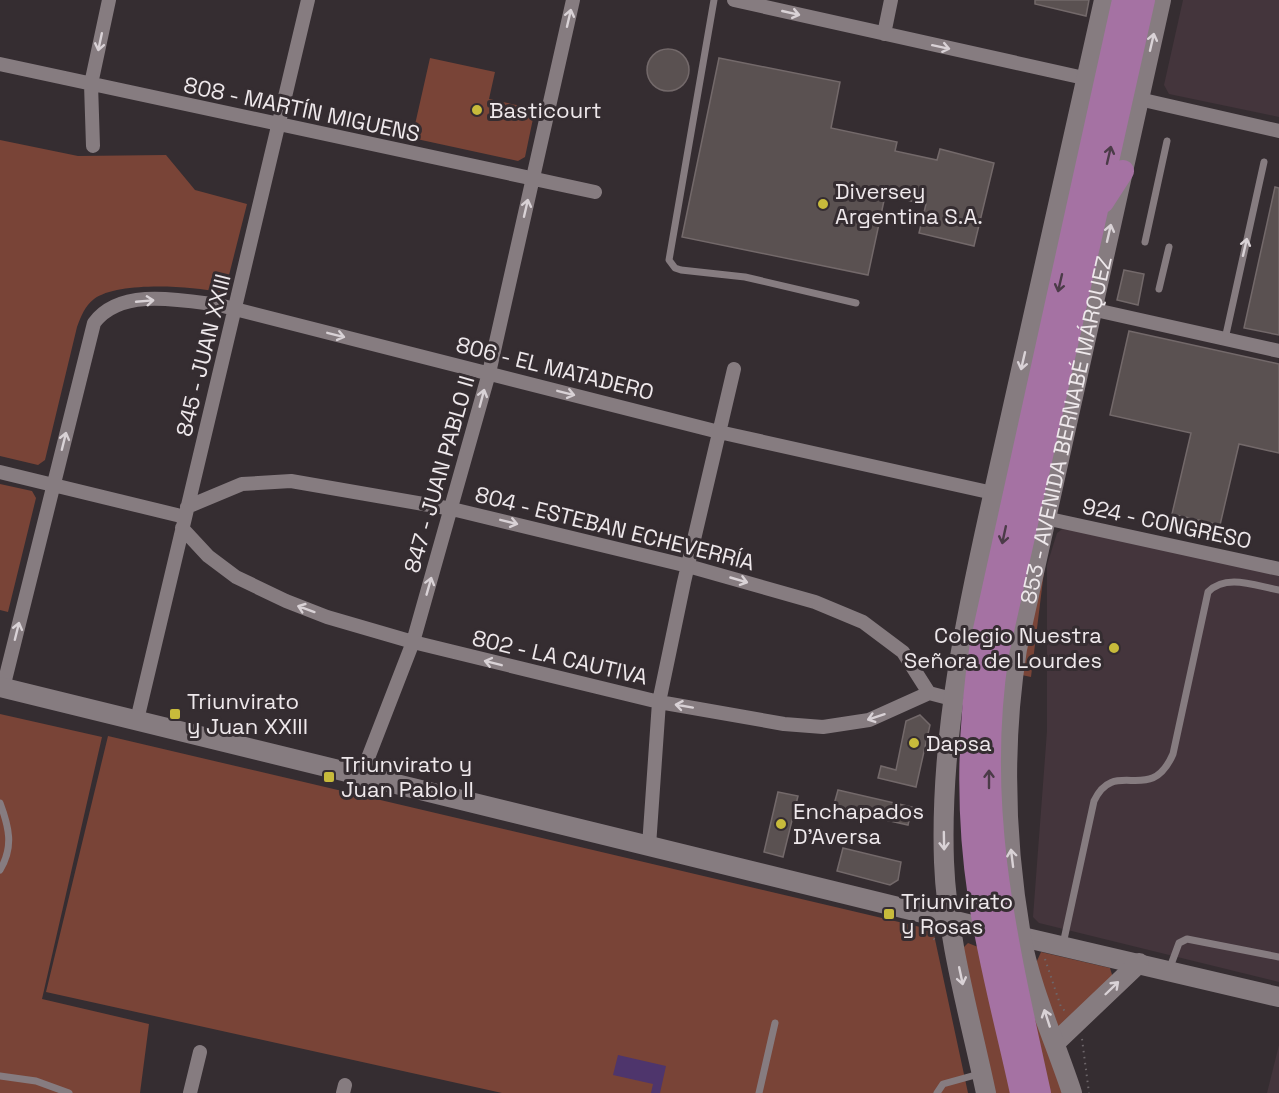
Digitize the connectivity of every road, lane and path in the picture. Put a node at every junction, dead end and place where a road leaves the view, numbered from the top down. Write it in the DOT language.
graph roads {
  1 [pos="109,0"];
  2 [pos="308,0"];
  3 [pos="573,0"];
  4 [pos="714,0"];
  5 [pos="734,0"];
  6 [pos="891,0"];
  7 [pos="1104,0"];
  8 [pos="1122,0"];
  9 [pos="1144,0"];
  10 [pos="1161,0"];
  11 [pos="884,34"];
  12 [pos="0,64"];
  13 [pos="1095,80"];
  14 [pos="92,84"];
  15 [pos="1139,99"];
  16 [pos="278,126"];
  17 [pos="1279,132"];
  18 [pos="1167,141"];
  19 [pos="93,146"];
  20 [pos="1264,162"];
  21 [pos="1123,171"];
  22 [pos="532,180"];
  23 [pos="595,192"];
  24 [pos="1096,214"];
  25 [pos="1145,242"];
  26 [pos="1169,247"];
  27 [pos="1159,289"];
  28 [pos="856,303"];
  29 [pos="236,309"];
  30 [pos="1091,309"];
  31 [pos="1225,339"];
  32 [pos="1279,351"];
  33 [pos="734,369"];
  34 [pos="489,373"];
  35 [pos="719,432"];
  36 [pos="0,472"];
  37 [pos="52,484"];
  38 [pos="1003,495"];
  39 [pos="452,509"];
  40 [pos="185,518"];
  41 [pos="1045,518"];
  42 [pos="688,566"];
  43 [pos="1279,569"];
  44 [pos="1279,590"];
  45 [pos="413,642"];
  46 [pos="2,687"];
  47 [pos="929,693"];
  48 [pos="952,699"];
  49 [pos="659,702"];
  50 [pos="137,720"];
  51 [pos="361,776"];
  52 [pos="0,803"];
  53 [pos="649,846"];
  54 [pos="0,870"];
  55 [pos="949,919"];
  56 [pos="1003,933"];
  57 [pos="1062,946"];
  58 [pos="1279,957"];
  59 [pos="1140,963"];
  60 [pos="1169,970"];
  61 [pos="1279,997"];
  62 [pos="775,1023"];
  63 [pos="1055,1043"];
  64 [pos="201,1052"];
  65 [pos="982,1073"];
  66 [pos="0,1076"];
  67 [pos="69,1093"];
  68 [pos="190,1093"];
  69 [pos="759,1093"];
  70 [pos="937,1093"];
  71 [pos="986,1093"];
  72 [pos="1021,1093"];
  73 [pos="1040,1093"];
  74 [pos="1072,1093"];
  1 -- 14 [label="street, one-way"];
  2 -- 16 [label="street, 845 - JUAN XXIII"];
  22 -- 3 [label="street, 847 - JUAN PABLO II, one-way"];
  4 -- 28 [label="lane"];
  5 -- 11 [label="street, one-way"];
  6 -- 11 [label="street"];
  7 -- 13 [label="street, 853 - AVENIDA BERNABÉ MÁRQUEZ"];
  8 -- 13 [label="main road, 853 - AVENIDA BERNABÉ MÁRQUEZ"];
  24 -- 9 [label="main road, 853 - AVENIDA BERNABÉ MÁRQUEZ, one-way"];
  15 -- 10 [label="street, 853 - AVENIDA BERNABÉ MÁRQUEZ, one-way"];
  11 -- 13 [label="street, one-way"];
  12 -- 14 [label="street, 808 - MARTÍN MIGUENS"];
  13 -- 38 [label="main road, 853 - AVENIDA BERNABÉ MÁRQUEZ, one-way"];
  14 -- 16 [label="street, 808 - MARTÍN MIGUENS"];
  14 -- 19 [label="street"];
  15 -- 17 [label="street"];
  15 -- 21 [label="street, 853 - AVENIDA BERNABÉ MÁRQUEZ"];
  16 -- 22 [label="street, 808 - MARTÍN MIGUENS"];
  16 -- 29 [label="street, 845 - JUAN XXIII"];
  18 -- 25 [label="lane"];
  31 -- 20 [label="lane, one-way"];
  21 -- 24 [label="main road"];
  30 -- 21 [label="street, 853 - AVENIDA BERNABÉ MÁRQUEZ, one-way"];
  22 -- 23 [label="street, 808 - MARTÍN MIGUENS"];
  34 -- 22 [label="street, 847 - JUAN PABLO II, one-way"];
  56 -- 24 [label="main road, 853 - AVENIDA BERNABÉ MÁRQUEZ, one-way"];
  26 -- 27 [label="lane"];
  29 -- 34 [label="street, 806 - EL MATADERO, one-way"];
  37 -- 29 [label="street, 806 - EL MATADERO, one-way"];
  29 -- 40 [label="street, 845 - JUAN XXIII"];
  30 -- 31 [label="street"];
  30 -- 41 [label="street, 853 - AVENIDA BERNABÉ MÁRQUEZ"];
  31 -- 32 [label="street"];
  33 -- 35 [label="street"];
  34 -- 35 [label="street, 806 - EL MATADERO, one-way"];
  39 -- 34 [label="street, 847 - JUAN PABLO II, one-way"];
  35 -- 38 [label="street, 806 - EL MATADERO"];
  35 -- 42 [label="street"];
  36 -- 37 [label="street"];
  37 -- 40 [label="street"];
  46 -- 37 [label="street, one-way"];
  38 -- 48 [label="street, 853 - AVENIDA BERNABÉ MÁRQUEZ"];
  38 -- 56 [label="main road, 853 - AVENIDA BERNABÉ MÁRQUEZ, one-way"];
  39 -- 40 [label="street, 804 - ESTEBAN ECHEVERRÍA"];
  39 -- 42 [label="street, 804 - ESTEBAN ECHEVERRÍA, one-way"];
  45 -- 39 [label="street, 847 - JUAN PABLO II, one-way"];
  45 -- 40 [label="street, 802 - LA CAUTIVA, one-way"];
  40 -- 50 [label="street, 845 - JUAN XXIII"];
  41 -- 43 [label="street, 924 - CONGRESO"];
  56 -- 41 [label="street, 853 - AVENIDA BERNABÉ MÁRQUEZ, one-way"];
  42 -- 47 [label="street, 804 - ESTEBAN ECHEVERRÍA, one-way"];
  42 -- 49 [label="street"];
  44 -- 57 [label="lane"];
  49 -- 45 [label="street, 802 - LA CAUTIVA, one-way"];
  45 -- 51 [label="street, 847 - JUAN PABLO II"];
  46 -- 50 [label="street"];
  47 -- 48 [label="street"];
  47 -- 49 [label="street, 802 - LA CAUTIVA, one-way"];
  48 -- 55 [label="street, 853 - AVENIDA BERNABÉ MÁRQUEZ, one-way"];
  49 -- 53 [label="street"];
  50 -- 51 [label="street"];
  51 -- 53 [label="street"];
  52 -- 54 [label="lane"];
  53 -- 55 [label="street"];
  55 -- 56 [label="street"];
  55 -- 65 [label="street, 853 - AVENIDA BERNABÉ MÁRQUEZ, one-way"];
  56 -- 57 [label="street"];
  63 -- 56 [label="street, one-way"];
  56 -- 72 [label="main road"];
  56 -- 73 [label="main road"];
  57 -- 59 [label="street"];
  58 -- 60 [label="lane"];
  59 -- 60 [label="street"];
  63 -- 59 [label="street, one-way"];
  60 -- 61 [label="street"];
  62 -- 69 [label="lane"];
  63 -- 74 [label="street"];
  64 -- 68 [label="street"];
  65 -- 70 [label="lane"];
  65 -- 71 [label="street, 853 - AVENIDA BERNABÉ MÁRQUEZ"];
  66 -- 67 [label="lane"];
}
